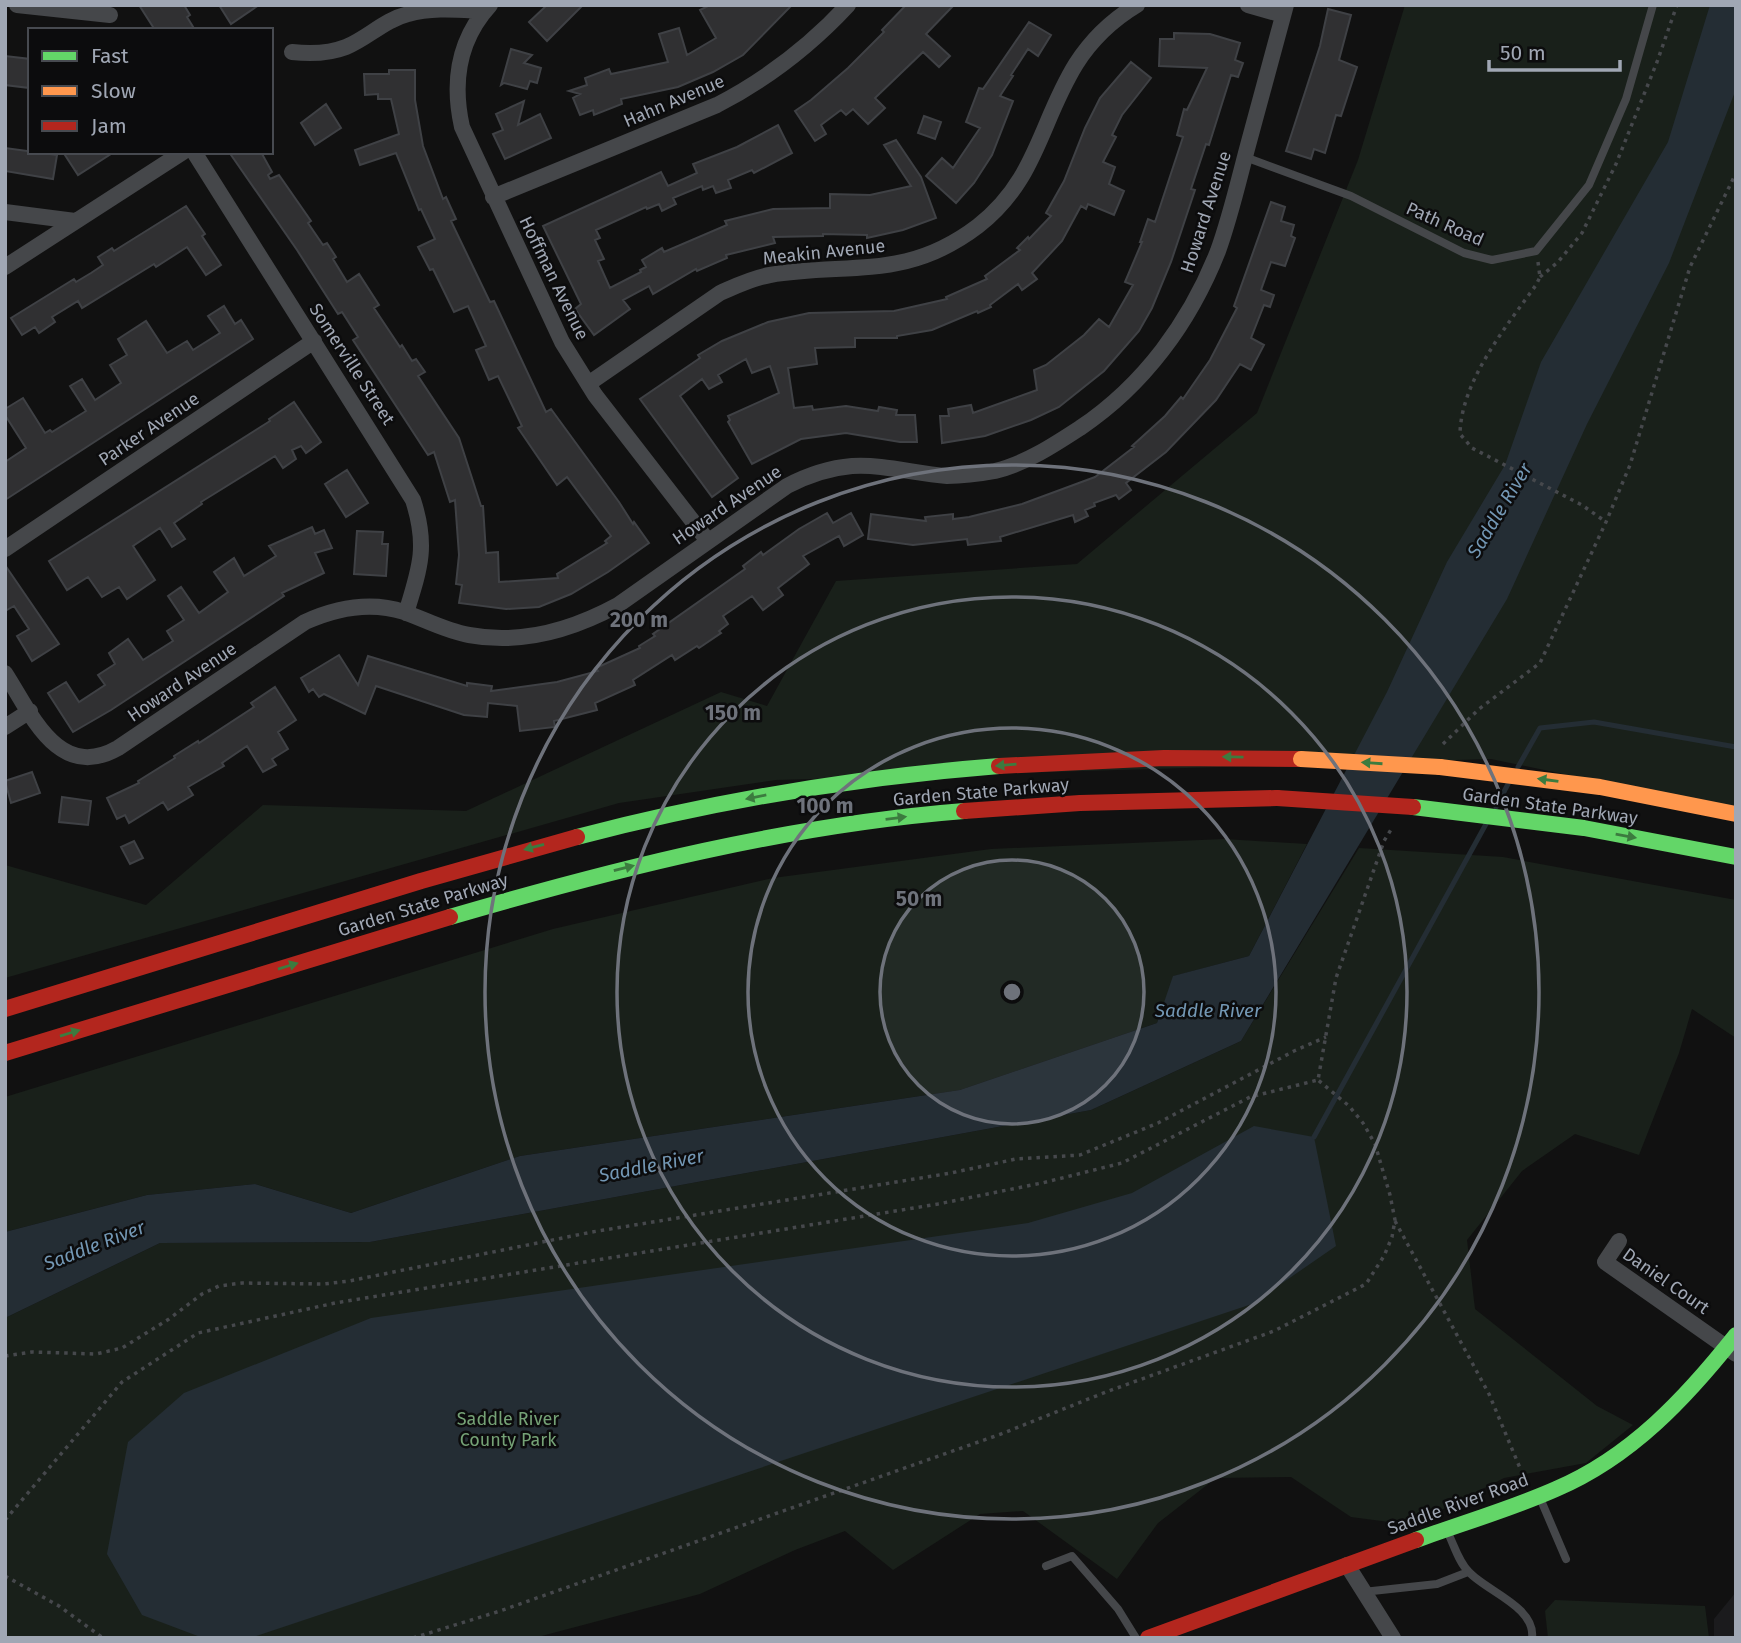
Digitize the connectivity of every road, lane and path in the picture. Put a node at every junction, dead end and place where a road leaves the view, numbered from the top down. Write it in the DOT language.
graph roads {
  1 [pos="16,5"];
  2 [pos="848,5"];
  3 [pos="1137,5"];
  4 [pos="1248,5"];
  5 [pos="1653,5"];
  6 [pos="488,8"];
  7 [pos="107,10"];
  8 [pos="1284,10"];
  9 [pos="118,28"];
  10 [pos="292,52"];
  11 [pos="180,154"];
  12 [pos="195,154"];
  13 [pos="1245,157"];
  14 [pos="1736,173"];
  15 [pos="494,197"];
  16 [pos="5,212"];
  17 [pos="75,221"];
  18 [pos="1536,251"];
  19 [pos="5,267"];
  20 [pos="314,341"];
  21 [pos="588,384"];
  22 [pos="1606,522"];
  23 [pos="708,541"];
  24 [pos="5,549"];
  25 [pos="406,613"];
  26 [pos="5,673"];
  27 [pos="30,711"];
  28 [pos="5,727"];
  29 [pos="1438,761"];
  30 [pos="1736,814"];
  31 [pos="1397,819"];
  32 [pos="1736,857"];
  33 [pos="5,1009"];
  34 [pos="1325,1037"];
  35 [pos="5,1054"];
  36 [pos="1318,1080"];
  37 [pos="1395,1220"];
  38 [pos="1619,1241"];
  39 [pos="1733,1345"];
  40 [pos="5,1356"];
  41 [pos="1535,1497"];
  42 [pos="5,1520"];
  43 [pos="1446,1529"];
  44 [pos="1566,1559"];
  45 [pos="1347,1565"];
  46 [pos="1046,1566"];
  47 [pos="1468,1572"];
  48 [pos="5,1576"];
  49 [pos="1363,1591"];
  50 [pos="103,1638"];
  51 [pos="413,1638"];
  52 [pos="1136,1638"];
  53 [pos="1148,1638"];
  54 [pos="1393,1638"];
  55 [pos="1532,1638"];
  1 -- 7 [label="street"];
  2 -- 15 [label="street, Hahn Avenue"];
  3 -- 21 [label="street, Meakin Avenue"];
  4 -- 8 [label="street"];
  5 -- 18 [label="lane"];
  6 -- 10 [label="street"];
  6 -- 15 [label="street, Hoffman Avenue"];
  7 -- 9 [label="street"];
  8 -- 13 [label="street, Howard Avenue"];
  11 -- 17 [label="street"];
  12 -- 20 [label="street, Somerville Street"];
  13 -- 18 [label="lane, Path Road"];
  13 -- 23 [label="street, Howard Avenue"];
  14 -- 22 [label="path"];
  15 -- 21 [label="street, Hoffman Avenue"];
  16 -- 17 [label="street"];
  17 -- 19 [label="street"];
  18 -- 22 [label="path"];
  20 -- 24 [label="street, Parker Avenue"];
  20 -- 25 [label="street, Somerville Street"];
  21 -- 23 [label="street, Hoffman Avenue"];
  22 -- 29 [label="path"];
  23 -- 25 [label="street, Howard Avenue"];
  25 -- 27 [label="street, Howard Avenue"];
  26 -- 27 [label="street, Howard Avenue"];
  27 -- 28 [label="street"];
  30 -- 29 [label="main road, Garden State Parkway, one-way"];
  29 -- 33 [label="main road, Garden State Parkway, one-way, bridge"];
  31 -- 34 [label="path"];
  35 -- 32 [label="main road, Garden State Parkway, one-way, bridge"];
  34 -- 36 [label="path"];
  34 -- 40 [label="path"];
  36 -- 37 [label="path"];
  36 -- 42 [label="path"];
  37 -- 41 [label="path"];
  37 -- 51 [label="path"];
  38 -- 39 [label="street, Daniel Court"];
  39 -- 41 [label="main road, Saddle River Road"];
  41 -- 43 [label="main road, Saddle River Road"];
  41 -- 44 [label="lane"];
  43 -- 45 [label="main road, Saddle River Road"];
  43 -- 47 [label="lane"];
  45 -- 49 [label="street"];
  45 -- 53 [label="main road, Saddle River Road"];
  46 -- 52 [label="lane"];
  47 -- 49 [label="lane"];
  47 -- 55 [label="lane"];
  48 -- 50 [label="path"];
  49 -- 54 [label="street"];
}
